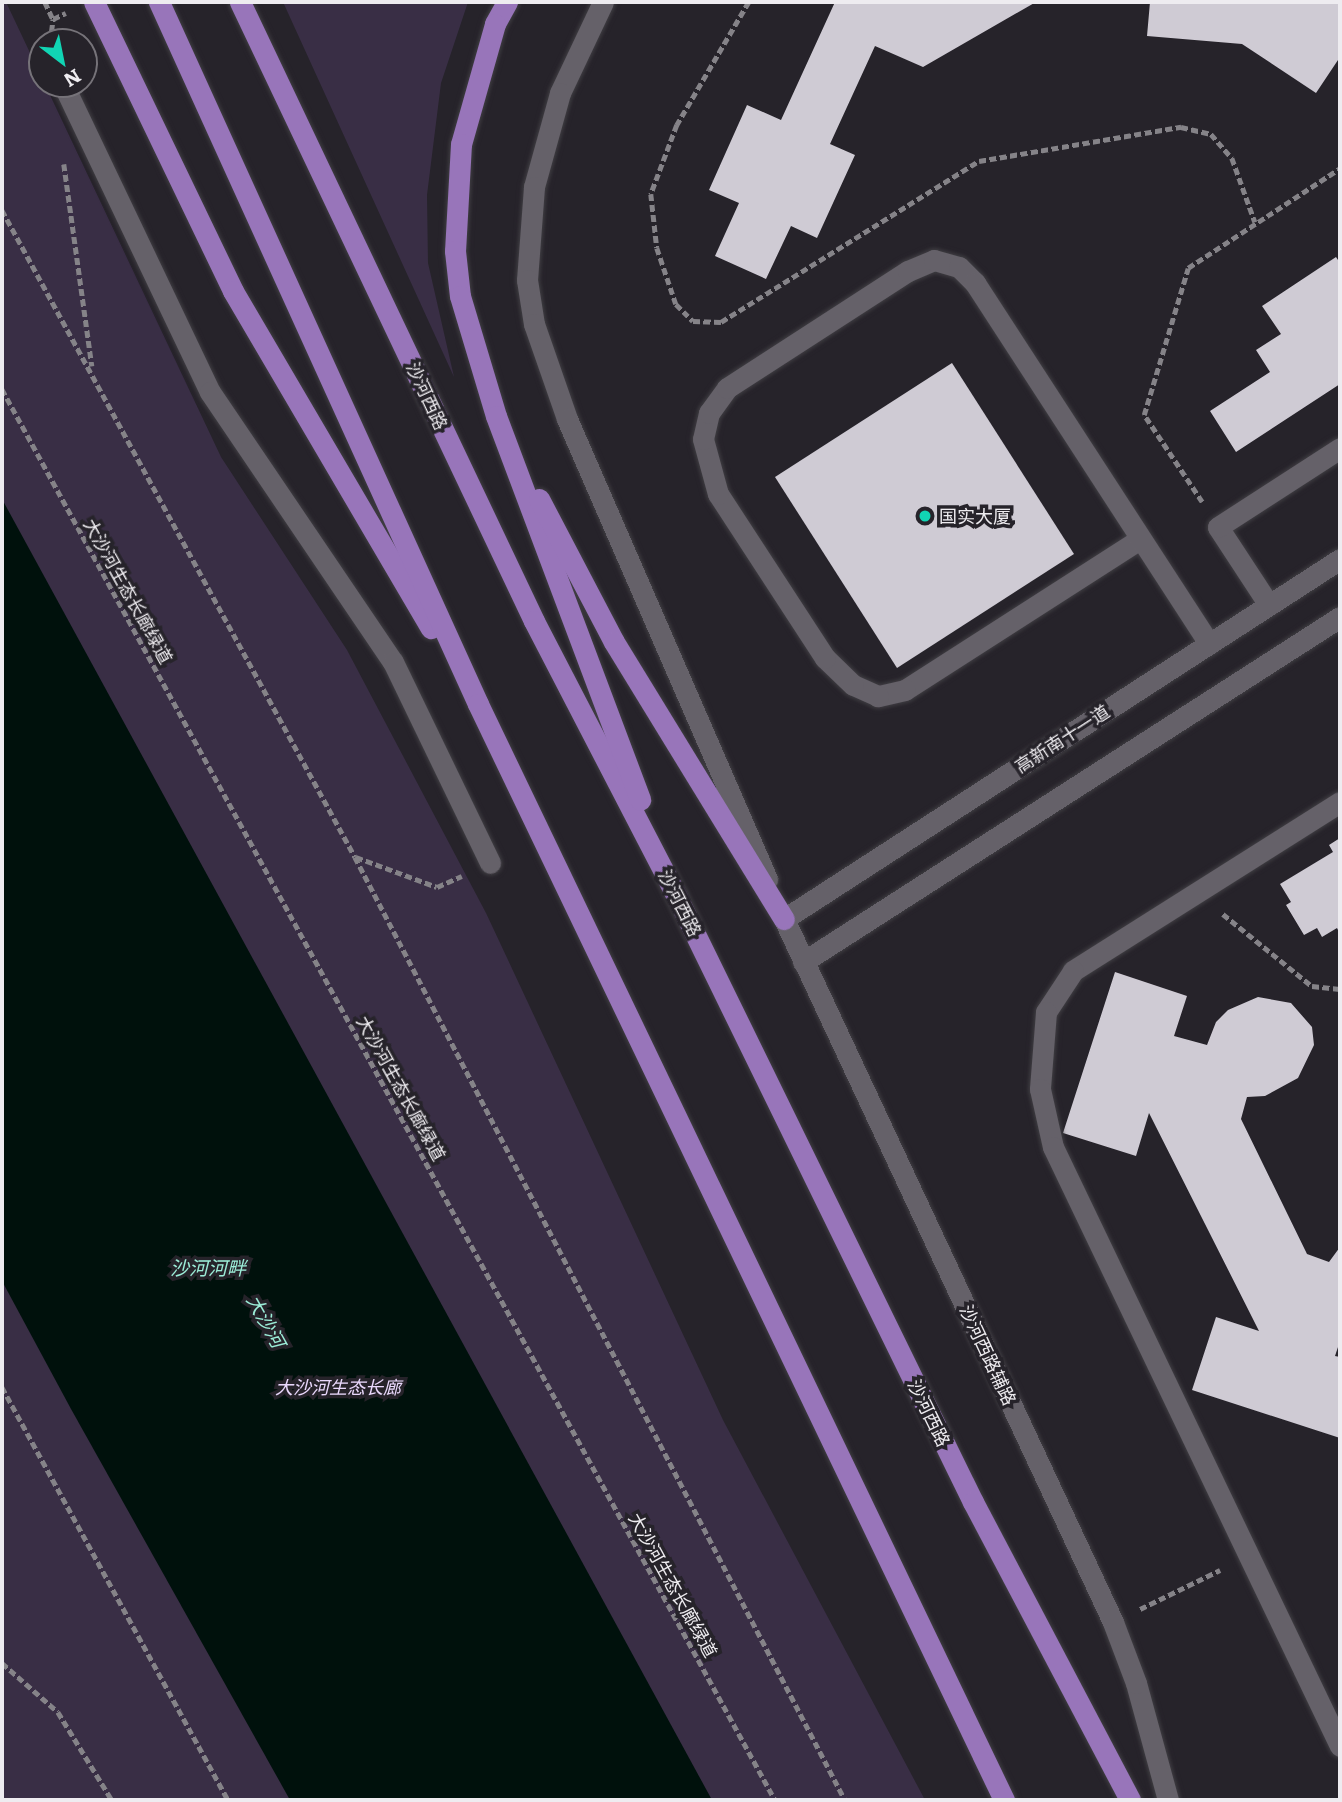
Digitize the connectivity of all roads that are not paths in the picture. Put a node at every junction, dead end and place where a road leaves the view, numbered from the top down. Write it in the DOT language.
graph roads {
  1 [pos="94,2"];
  2 [pos="159,2"];
  3 [pos="240,2"];
  4 [pos="507,2"];
  5 [pos="603,2"];
  6 [pos="70,98"];
  7 [pos="496,416"];
  8 [pos="1340,448"];
  9 [pos="1140,539"];
  10 [pos="1340,559"];
  11 [pos="1269,605"];
  12 [pos="1340,617"];
  13 [pos="1209,644"];
  14 [pos="478,704"];
  15 [pos="1340,802"];
  16 [pos="490,863"];
  17 [pos="677,897"];
  18 [pos="784,919"];
  19 [pos="803,962"];
  20 [pos="1340,1746"];
  21 [pos="1004,1800"];
  22 [pos="1130,1800"];
  23 [pos="1168,1800"];
  1 -- 14 [label="main road"];
  2 -- 14 [label="main road"];
  3 -- 17 [label="main road, 沙河西路"];
  4 -- 7 [label="main road"];
  5 -- 18 [label="street, 沙河西路辅路"];
  6 -- 16 [label="street"];
  7 -- 17 [label="main road"];
  7 -- 18 [label="main road"];
  8 -- 11 [label="street"];
  9 -- 9 [label="street"];
  9 -- 13 [label="street"];
  10 -- 11 [label="street, 高新南十一道"];
  11 -- 13 [label="street, 高新南十一道"];
  12 -- 19 [label="street"];
  13 -- 18 [label="street, 高新南十一道"];
  14 -- 21 [label="main road"];
  15 -- 20 [label="street"];
  17 -- 22 [label="main road, 沙河西路"];
  18 -- 19 [label="street, 沙河西路辅路"];
  19 -- 23 [label="street, 沙河西路辅路"];
}
